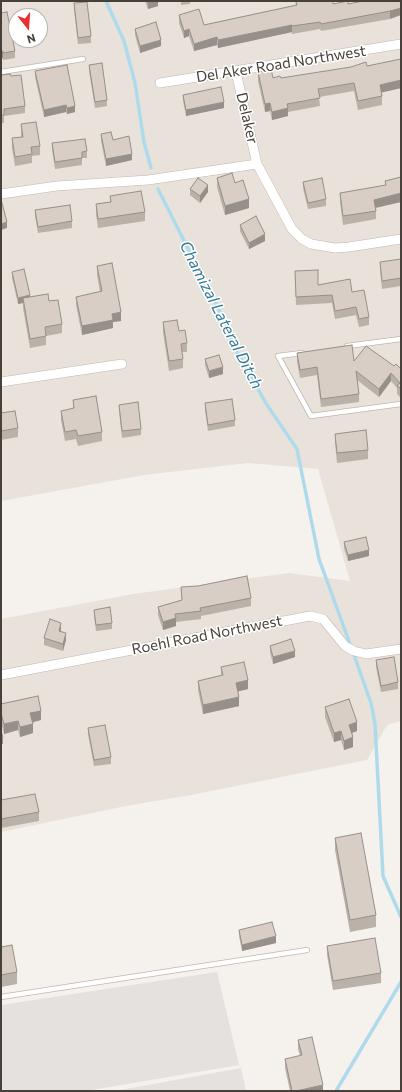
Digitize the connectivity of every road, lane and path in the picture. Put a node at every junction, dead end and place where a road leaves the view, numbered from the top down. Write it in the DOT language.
graph roads {
  1 [pos="401,44"];
  2 [pos="83,59"];
  3 [pos="1,72"];
  4 [pos="236,72"];
  5 [pos="160,83"];
  6 [pos="257,164"];
  7 [pos="1,194"];
  8 [pos="401,239"];
  9 [pos="401,339"];
  10 [pos="340,348"];
  11 [pos="309,352"];
  12 [pos="122,364"];
  13 [pos="1,382"];
  14 [pos="401,404"];
  15 [pos="401,648"];
  16 [pos="1,675"];
  17 [pos="307,950"];
  18 [pos="1,997"];
  1 -- 4 [label="street, Del Aker Road Northwest"];
  2 -- 3 [label="lane"];
  4 -- 5 [label="street, Del Aker Road Northwest"];
  4 -- 6 [label="street, Delaker"];
  6 -- 7 [label="street"];
  6 -- 8 [label="street, Delaker"];
  9 -- 10 [label="lane"];
  11 -- 14 [label="lane"];
  12 -- 13 [label="street"];
  15 -- 16 [label="street, Roehl Road Northwest"];
  17 -- 18 [label="lane"];
}
